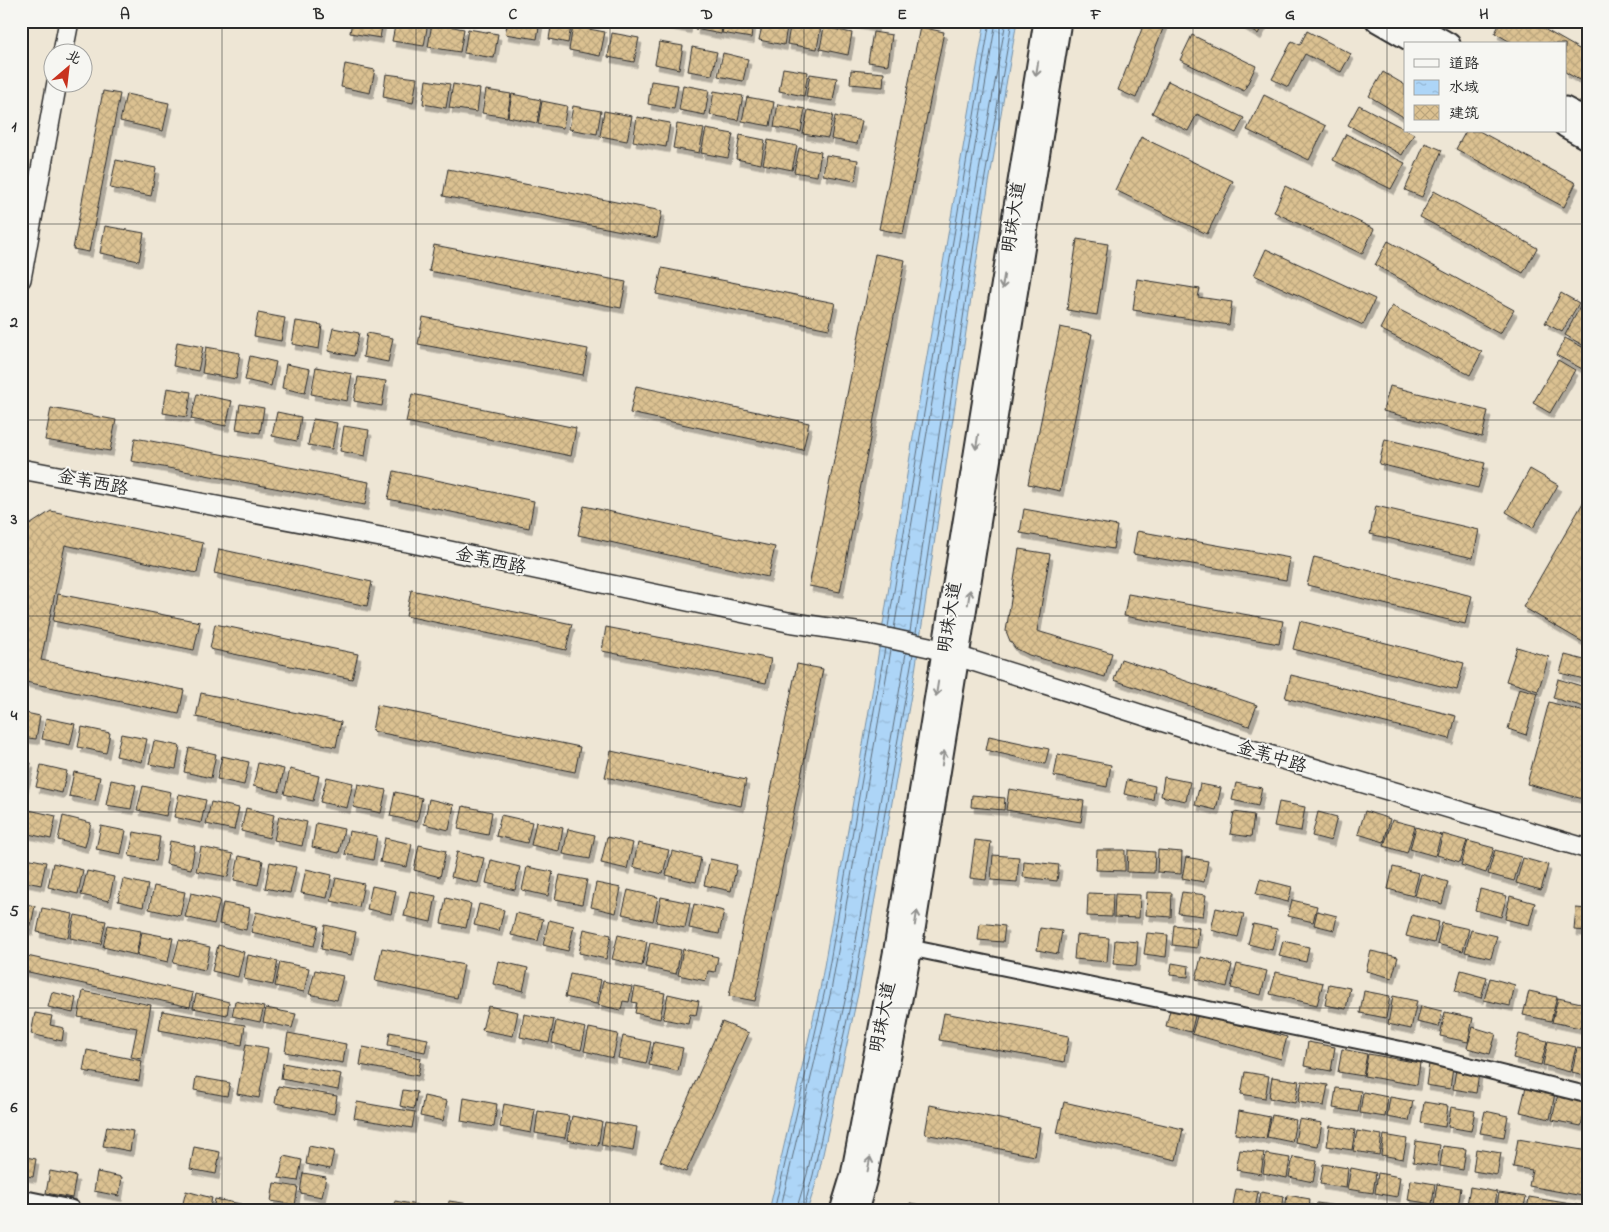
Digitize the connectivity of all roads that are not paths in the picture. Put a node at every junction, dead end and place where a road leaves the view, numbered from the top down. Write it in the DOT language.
graph roads {
  1 [pos="68,21"];
  2 [pos="1045,21"];
  3 [pos="1060,21"];
  4 [pos="1376,21"];
  5 [pos="1409,21"];
  6 [pos="65,42"];
  7 [pos="1413,42"];
  8 [pos="1446,42"];
  9 [pos="55,92"];
  10 [pos="1566,109"];
  11 [pos="1588,120"];
  12 [pos="1566,127"];
  13 [pos="1588,139"];
  14 [pos="21,279"];
  15 [pos="21,468"];
  16 [pos="944,651"];
  17 [pos="1588,849"];
  18 [pos="912,948"];
  19 [pos="1588,1095"];
  20 [pos="21,1200"];
  21 [pos="70,1211"];
  22 [pos="841,1211"];
  23 [pos="857,1211"];
  1 -- 6 [label="street"];
  2 -- 16 [label="main road, 明珠大道, one-way"];
  16 -- 3 [label="main road, 明珠大道, one-way"];
  4 -- 7 [label="main road"];
  5 -- 8 [label="main road"];
  9 -- 14 [label="street"];
  10 -- 11 [label="main road"];
  12 -- 13 [label="main road"];
  15 -- 16 [label="street, 金苇西路"];
  16 -- 17 [label="street, 金苇中路"];
  18 -- 16 [label="main road, 明珠大道, one-way"];
  16 -- 22 [label="main road, 明珠大道, one-way"];
  18 -- 19 [label="street"];
  23 -- 18 [label="main road, 明珠大道, one-way"];
  20 -- 21 [label="main road"];
}
